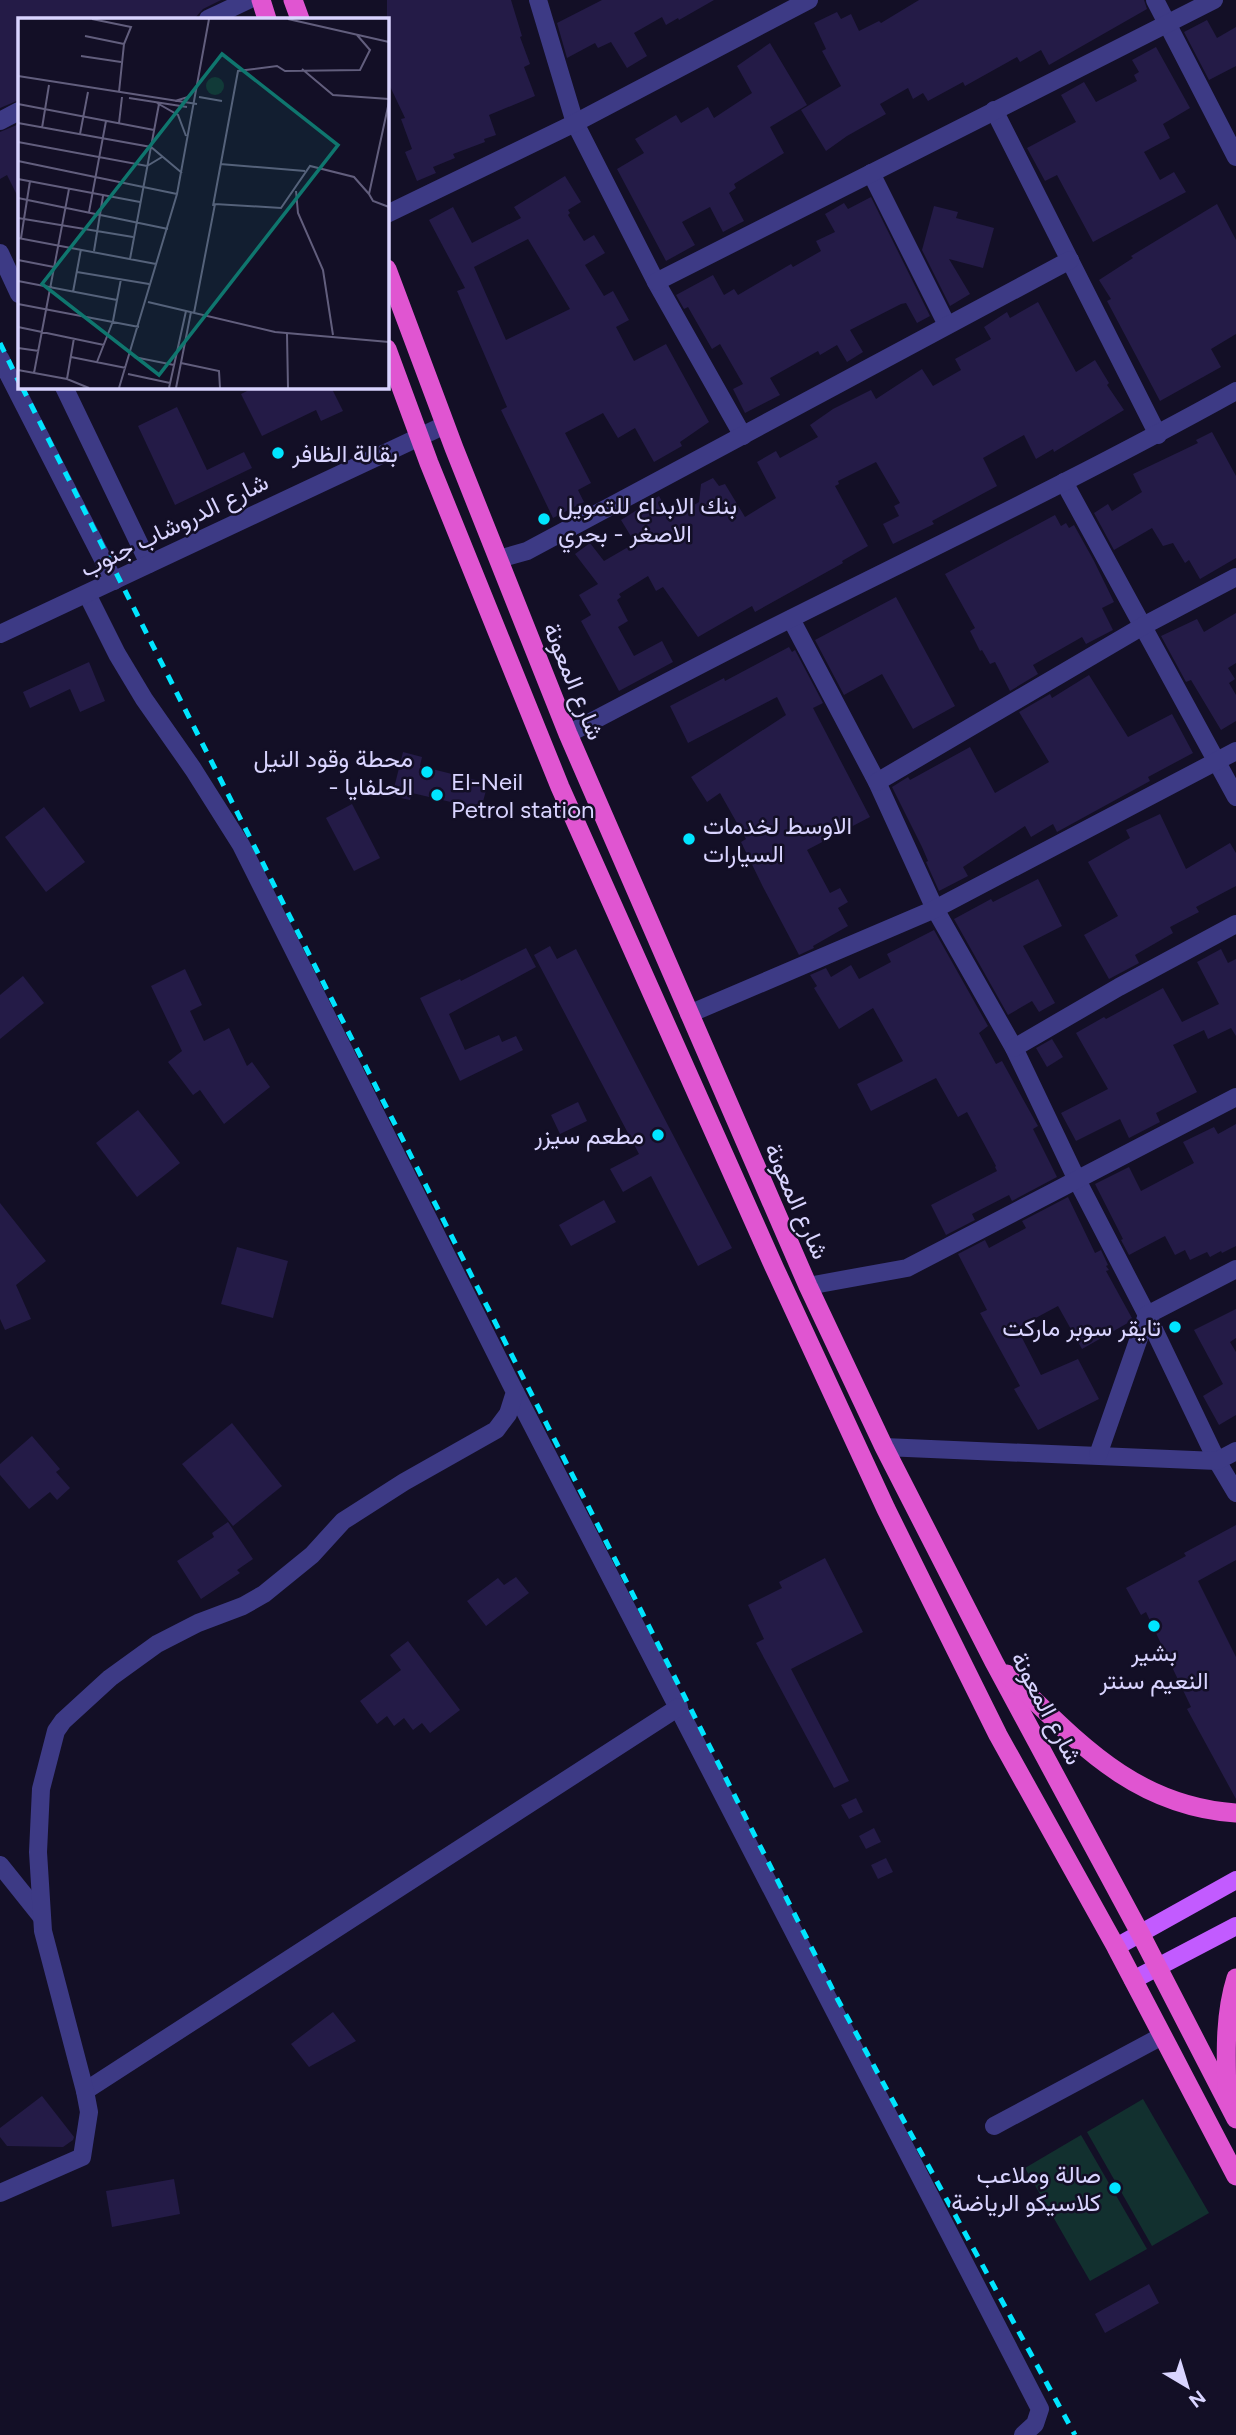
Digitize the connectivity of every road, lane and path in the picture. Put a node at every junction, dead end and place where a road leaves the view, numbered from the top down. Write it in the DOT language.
graph roads {
  1 [pos="248,0"];
  2 [pos="261,0"];
  3 [pos="293,0"];
  4 [pos="538,0"];
  5 [pos="809,0"];
  6 [pos="1156,0"];
  7 [pos="1214,0"];
  8 [pos="210,18"];
  9 [pos="267,18"];
  10 [pos="300,18"];
  11 [pos="1168,24"];
  12 [pos="993,110"];
  13 [pos="18,112"];
  14 [pos="0,121"];
  15 [pos="575,123"];
  16 [pos="1236,157"];
  17 [pos="871,173"];
  18 [pos="388,214"];
  19 [pos="0,254"];
  20 [pos="1070,260"];
  21 [pos="388,272"];
  22 [pos="656,282"];
  23 [pos="18,291"];
  24 [pos="947,325"];
  25 [pos="388,352"];
  26 [pos="0,358"];
  27 [pos="64,388"];
  28 [pos="1236,391"];
  29 [pos="445,425"];
  30 [pos="420,435"];
  31 [pos="1158,435"];
  32 [pos="743,436"];
  33 [pos="1064,482"];
  34 [pos="499,559"];
  35 [pos="149,564"];
  36 [pos="1236,576"];
  37 [pos="114,581"];
  38 [pos="87,594"];
  39 [pos="791,619"];
  40 [pos="1143,626"];
  41 [pos="0,634"];
  42 [pos="568,734"];
  43 [pos="1236,751"];
  44 [pos="1216,762"];
  45 [pos="877,782"];
  46 [pos="1236,797"];
  47 [pos="935,909"];
  48 [pos="1236,924"];
  49 [pos="689,1014"];
  50 [pos="1014,1048"];
  51 [pos="1236,1097"];
  52 [pos="1077,1180"];
  53 [pos="1236,1269"];
  54 [pos="808,1286"];
  55 [pos="1147,1315"];
  56 [pos="515,1392"];
  57 [pos="884,1447"];
  58 [pos="1236,1451"];
  59 [pos="1098,1455"];
  60 [pos="1217,1461"];
  61 [pos="1236,1493"];
  62 [pos="994,1662"];
  63 [pos="679,1707"];
  64 [pos="1236,1813"];
  65 [pos="0,1865"];
  66 [pos="1236,1880"];
  67 [pos="41,1916"];
  68 [pos="1236,1926"];
  69 [pos="1140,1933"];
  70 [pos="1116,1947"];
  71 [pos="1157,1968"];
  72 [pos="1236,1978"];
  73 [pos="1133,1980"];
  74 [pos="1162,2036"];
  75 [pos="85,2091"];
  76 [pos="1232,2112"];
  77 [pos="994,2126"];
  78 [pos="1236,2176"];
  79 [pos="0,2193"];
  80 [pos="1023,2435"];
  1 -- 8 [label="street"];
  2 -- 9 [label="highway"];
  3 -- 10 [label="highway"];
  4 -- 15 [label="street"];
  5 -- 15 [label="street"];
  6 -- 11 [label="street"];
  7 -- 11 [label="street"];
  11 -- 12 [label="street"];
  11 -- 16 [label="street"];
  12 -- 17 [label="street"];
  12 -- 20 [label="street"];
  13 -- 14 [label="street"];
  15 -- 18 [label="street"];
  15 -- 22 [label="street"];
  17 -- 22 [label="street"];
  17 -- 24 [label="street"];
  19 -- 23 [label="street"];
  20 -- 24 [label="street"];
  20 -- 31 [label="street"];
  21 -- 29 [label="highway, شارع المعونة"];
  22 -- 32 [label="street"];
  24 -- 32 [label="street"];
  25 -- 30 [label="highway, شارع المعونة"];
  26 -- 37 [label="street"];
  27 -- 35 [label="street"];
  28 -- 31 [label="street"];
  29 -- 30 [label="street, شارع الدروشاب جنوب"];
  29 -- 34 [label="highway, شارع المعونة"];
  30 -- 35 [label="street, شارع الدروشاب جنوب"];
  30 -- 70 [label="highway, شارع المعونة"];
  31 -- 33 [label="street"];
  32 -- 34 [label="street"];
  33 -- 39 [label="street"];
  33 -- 40 [label="street"];
  34 -- 42 [label="highway, شارع المعونة"];
  35 -- 37 [label="street, شارع الدروشاب جنوب"];
  36 -- 40 [label="street"];
  37 -- 38 [label="street, شارع الدروشاب جنوب"];
  38 -- 41 [label="street, شارع الدروشاب جنوب"];
  38 -- 56 [label="street"];
  39 -- 42 [label="street"];
  39 -- 45 [label="street"];
  40 -- 44 [label="street"];
  40 -- 45 [label="street"];
  42 -- 49 [label="highway, شارع المعونة"];
  43 -- 44 [label="street"];
  44 -- 46 [label="street"];
  44 -- 47 [label="street"];
  45 -- 47 [label="street"];
  47 -- 49 [label="street"];
  47 -- 50 [label="street"];
  48 -- 50 [label="street"];
  49 -- 54 [label="highway, شارع المعونة"];
  50 -- 52 [label="street"];
  51 -- 52 [label="street"];
  52 -- 54 [label="street"];
  52 -- 55 [label="street"];
  53 -- 55 [label="street"];
  54 -- 57 [label="highway, شارع المعونة"];
  55 -- 59 [label="street"];
  55 -- 60 [label="street"];
  56 -- 63 [label="street"];
  56 -- 67 [label="street"];
  57 -- 59 [label="street"];
  57 -- 62 [label="highway, شارع المعونة"];
  58 -- 60 [label="street"];
  59 -- 60 [label="street"];
  60 -- 61 [label="street"];
  62 -- 64 [label="highway"];
  62 -- 69 [label="highway, شارع المعونة"];
  63 -- 75 [label="street"];
  63 -- 80 [label="street"];
  65 -- 67 [label="street"];
  66 -- 69 [label="main road"];
  67 -- 75 [label="street"];
  68 -- 71 [label="main road"];
  69 -- 70 [label="main road"];
  69 -- 71 [label="highway, شارع المعونة"];
  70 -- 73 [label="highway, شارع المعونة"];
  71 -- 73 [label="main road"];
  71 -- 76 [label="highway, شارع المعونة"];
  72 -- 76 [label="highway"];
  73 -- 74 [label="highway, شارع المعونة"];
  74 -- 77 [label="street"];
  74 -- 78 [label="highway, شارع المعونة"];
  75 -- 79 [label="street"];
}
